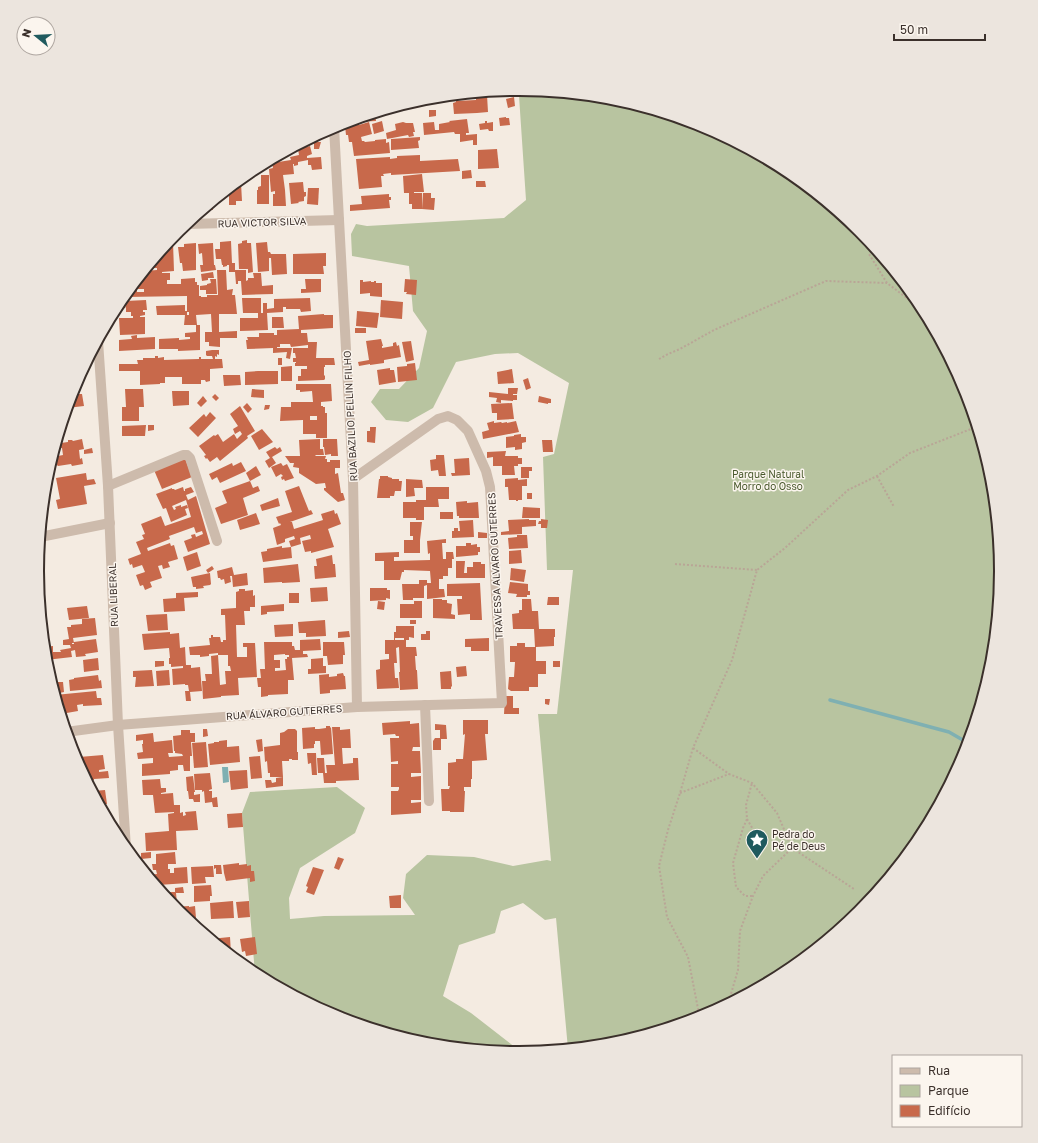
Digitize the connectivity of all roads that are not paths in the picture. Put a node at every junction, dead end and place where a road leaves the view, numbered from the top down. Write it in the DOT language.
graph roads {
  1 [pos="334,134"];
  2 [pos="339,220"];
  3 [pos="196,224"];
  4 [pos="99,351"];
  5 [pos="353,479"];
  6 [pos="108,486"];
  7 [pos="110,524"];
  8 [pos="45,536"];
  9 [pos="217,540"];
  10 [pos="502,703"];
  11 [pos="425,705"];
  12 [pos="357,707"];
  13 [pos="118,725"];
  14 [pos="72,731"];
  15 [pos="429,801"];
  16 [pos="125,837"];
  1 -- 2 [label="street, RUA BAZILIO PELLIN FILHO"];
  2 -- 3 [label="street, RUA VICTOR SILVA"];
  2 -- 5 [label="street, RUA BAZILIO PELLIN FILHO"];
  4 -- 6 [label="street, RUA LIBERAL"];
  5 -- 10 [label="street, TRAVESSA ALVARO GUTERRES"];
  5 -- 12 [label="street, RUA BAZILIO PELLIN FILHO"];
  6 -- 7 [label="street, RUA LIBERAL"];
  6 -- 9 [label="street"];
  7 -- 8 [label="street"];
  7 -- 13 [label="street, RUA LIBERAL"];
  10 -- 11 [label="street, RUA ÁLVARO GUTERRES"];
  11 -- 12 [label="street, RUA ÁLVARO GUTERRES"];
  11 -- 15 [label="street"];
  12 -- 13 [label="street, RUA ÁLVARO GUTERRES"];
  13 -- 14 [label="street, RUA ÁLVARO GUTERRES"];
  13 -- 16 [label="street, RUA LIBERAL"];
}
